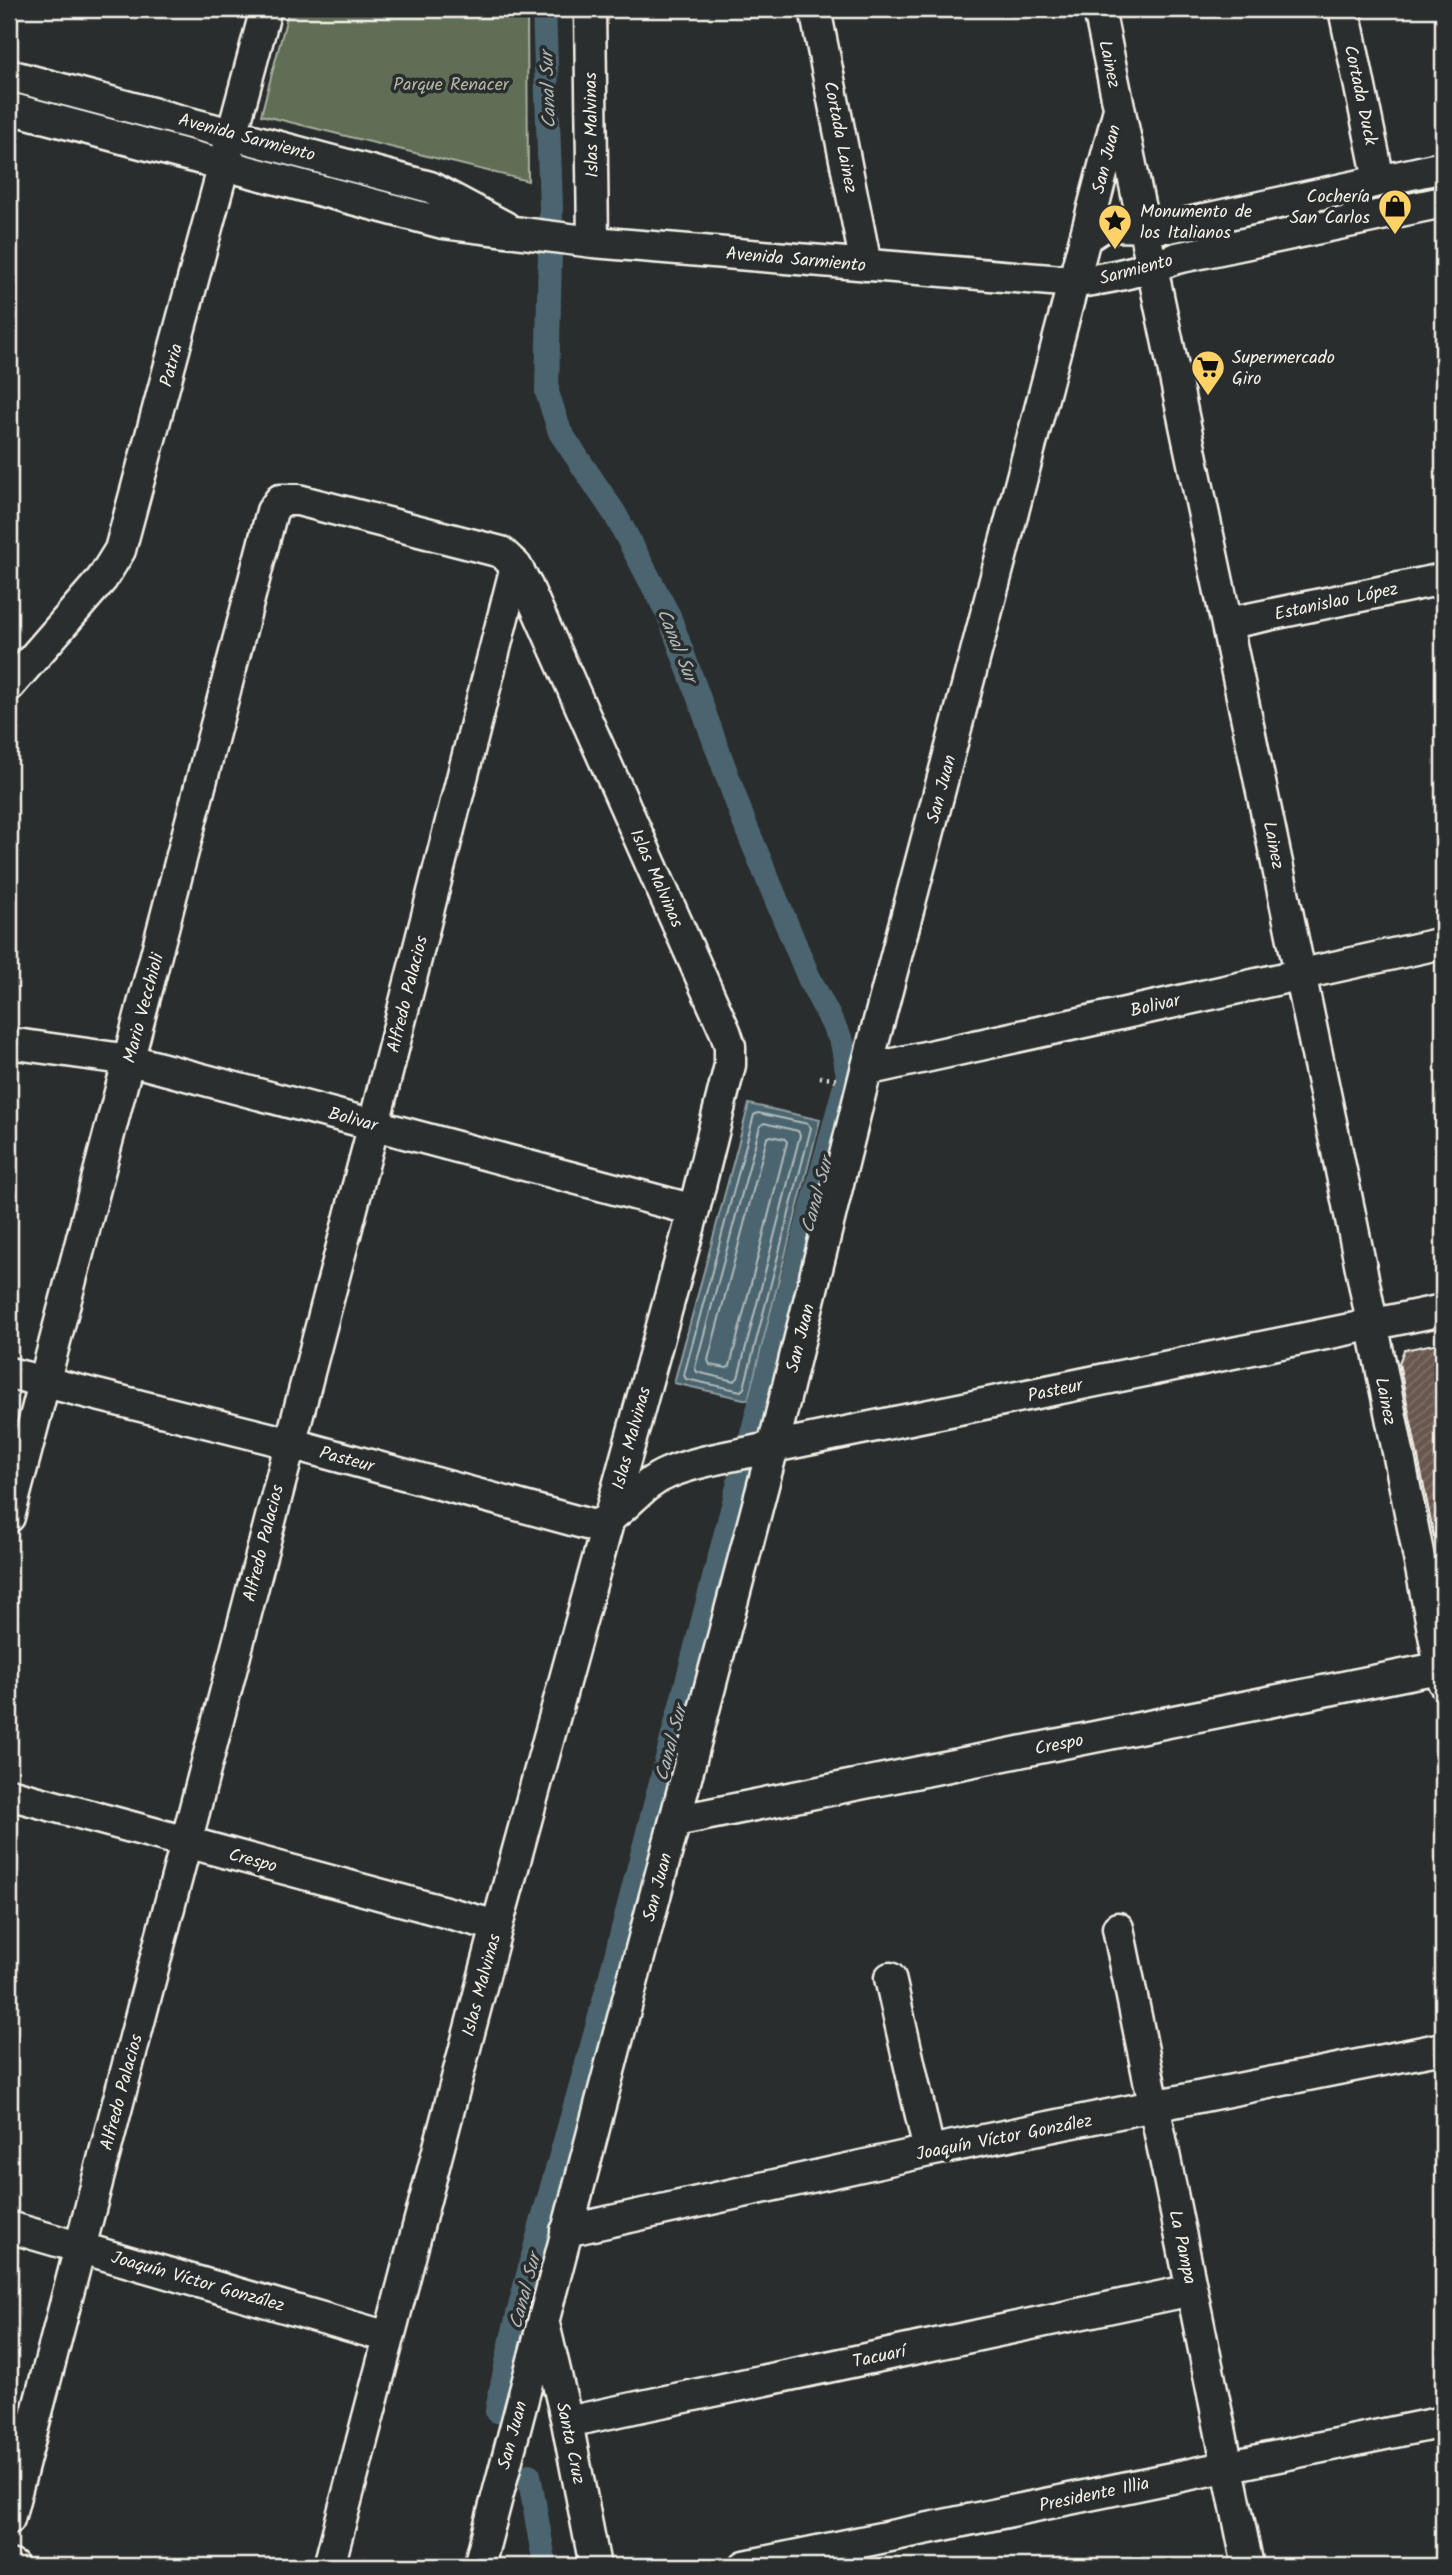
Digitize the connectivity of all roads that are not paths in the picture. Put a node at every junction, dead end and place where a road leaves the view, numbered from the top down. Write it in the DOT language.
graph roads {
  1 [pos="266,9"];
  2 [pos="590,9"];
  3 [pos="815,9"];
  4 [pos="1099,9"];
  5 [pos="1344,9"];
  6 [pos="9,75"];
  7 [pos="9,108"];
  8 [pos="1119,109"];
  9 [pos="235,133"];
  10 [pos="227,165"];
  11 [pos="1443,167"];
  12 [pos="1379,180"];
  13 [pos="1443,202"];
  14 [pos="1143,226"];
  15 [pos="517,234"];
  16 [pos="1087,237"];
  17 [pos="585,241"];
  18 [pos="866,265"];
  19 [pos="1151,267"];
  20 [pos="1075,282"];
  21 [pos="516,566"];
  22 [pos="1443,579"];
  23 [pos="1229,623"];
  24 [pos="9,686"];
  25 [pos="1443,943"];
  26 [pos="1300,973"];
  27 [pos="9,1043"];
  28 [pos="130,1060"];
  29 [pos="866,1070"];
  30 [pos="374,1124"];
  31 [pos="694,1210"];
  32 [pos="1443,1310"];
  33 [pos="1371,1325"];
  34 [pos="9,1373"];
  35 [pos="45,1382"];
  36 [pos="631,1441"];
  37 [pos="289,1443"];
  38 [pos="774,1447"];
  39 [pos="677,1470"];
  40 [pos="9,1517"];
  41 [pos="609,1520"];
  42 [pos="1442,1672"];
  43 [pos="9,1794"];
  44 [pos="675,1821"];
  45 [pos="186,1842"];
  46 [pos="497,1926"];
  47 [pos="1118,1928"];
  48 [pos="890,1978"];
  49 [pos="1443,2048"];
  50 [pos="1153,2107"];
  51 [pos="929,2151"];
  52 [pos="9,2227"];
  53 [pos="566,2231"];
  54 [pos="80,2247"];
  55 [pos="1192,2290"];
  56 [pos="543,2321"];
  57 [pos="388,2337"];
  58 [pos="567,2421"];
  59 [pos="1443,2422"];
  60 [pos="1229,2467"];
  61 [pos="9,2519"];
  62 [pos="328,2566"];
  63 [pos="479,2566"];
  64 [pos="595,2566"];
  65 [pos="745,2566"];
  66 [pos="1248,2566"];
  1 -- 9 [label="street, Patria"];
  2 -- 17 [label="street, Islas Malvinas"];
  3 -- 18 [label="street, Cortada Lainez"];
  4 -- 8 [label="street, Lainez"];
  5 -- 12 [label="street, Cortada Duck"];
  6 -- 9 [label="street, Avenida Sarmiento"];
  7 -- 10 [label="street, Avenida Sarmiento"];
  8 -- 14 [label="street, Lainez"];
  8 -- 16 [label="street, San Juan"];
  9 -- 10 [label="street, Patria"];
  9 -- 15 [label="street, Avenida Sarmiento"];
  10 -- 15 [label="street, Avenida Sarmiento"];
  10 -- 24 [label="street, Patria"];
  11 -- 12 [label="street, Sarmiento"];
  12 -- 14 [label="street, Sarmiento"];
  13 -- 19 [label="street, Sarmiento"];
  14 -- 16 [label="street, Sarmiento"];
  14 -- 19 [label="street, Lainez"];
  15 -- 17 [label="street, Avenida Sarmiento"];
  16 -- 20 [label="street, San Juan"];
  17 -- 18 [label="street, Avenida Sarmiento"];
  18 -- 20 [label="street, Avenida Sarmiento"];
  19 -- 20 [label="street, Sarmiento"];
  19 -- 23 [label="street, Lainez"];
  20 -- 29 [label="street, San Juan"];
  21 -- 28 [label="street, Mario Vecchioli"];
  21 -- 30 [label="street, Alfredo Palacios"];
  21 -- 31 [label="street, Islas Malvinas"];
  22 -- 23 [label="street, Estanislao López"];
  23 -- 26 [label="street, Lainez"];
  25 -- 26 [label="street, Bolivar"];
  26 -- 29 [label="street, Bolivar"];
  26 -- 33 [label="street, Lainez"];
  27 -- 28 [label="street, Bolivar"];
  28 -- 30 [label="street, Bolivar"];
  28 -- 35 [label="street, Mario Vecchioli"];
  29 -- 38 [label="street, San Juan"];
  30 -- 31 [label="street, Bolivar"];
  30 -- 37 [label="street, Alfredo Palacios"];
  31 -- 36 [label="street, Islas Malvinas"];
  32 -- 33 [label="street, Pasteur"];
  33 -- 38 [label="street, Pasteur"];
  33 -- 42 [label="street, Lainez"];
  34 -- 35 [label="street, Pasteur"];
  35 -- 37 [label="street, Pasteur"];
  35 -- 40 [label="street, Mario Vecchioli"];
  36 -- 39 [label="street"];
  36 -- 41 [label="street, Islas Malvinas"];
  37 -- 41 [label="street, Pasteur"];
  37 -- 45 [label="street, Alfredo Palacios"];
  38 -- 39 [label="street, Pasteur"];
  38 -- 44 [label="street, San Juan"];
  39 -- 41 [label="street, Pasteur"];
  41 -- 46 [label="street, Islas Malvinas"];
  42 -- 44 [label="street, Crespo"];
  43 -- 45 [label="street, Crespo"];
  44 -- 53 [label="street, San Juan"];
  45 -- 46 [label="street, Crespo"];
  45 -- 54 [label="street, Alfredo Palacios"];
  46 -- 57 [label="street, Islas Malvinas"];
  47 -- 50 [label="street, La Pampa"];
  48 -- 51 [label="street"];
  49 -- 50 [label="street, Joaquín Víctor González"];
  50 -- 51 [label="street, Joaquín Víctor González"];
  50 -- 55 [label="street, La Pampa"];
  51 -- 53 [label="street, Joaquín Víctor González"];
  52 -- 54 [label="street, Joaquín Víctor González"];
  53 -- 56 [label="street, San Juan"];
  54 -- 57 [label="street, Joaquín Víctor González"];
  54 -- 61 [label="street, Alfredo Palacios"];
  55 -- 58 [label="street, Tacuarí"];
  55 -- 60 [label="street, La Pampa"];
  56 -- 58 [label="street, Santa Cruz"];
  56 -- 63 [label="street, San Juan"];
  57 -- 62 [label="street, Islas Malvinas"];
  58 -- 64 [label="street, Santa Cruz"];
  59 -- 60 [label="street, Presidente Illia"];
  60 -- 65 [label="street, Presidente Illia"];
  60 -- 66 [label="street, La Pampa"];
}
